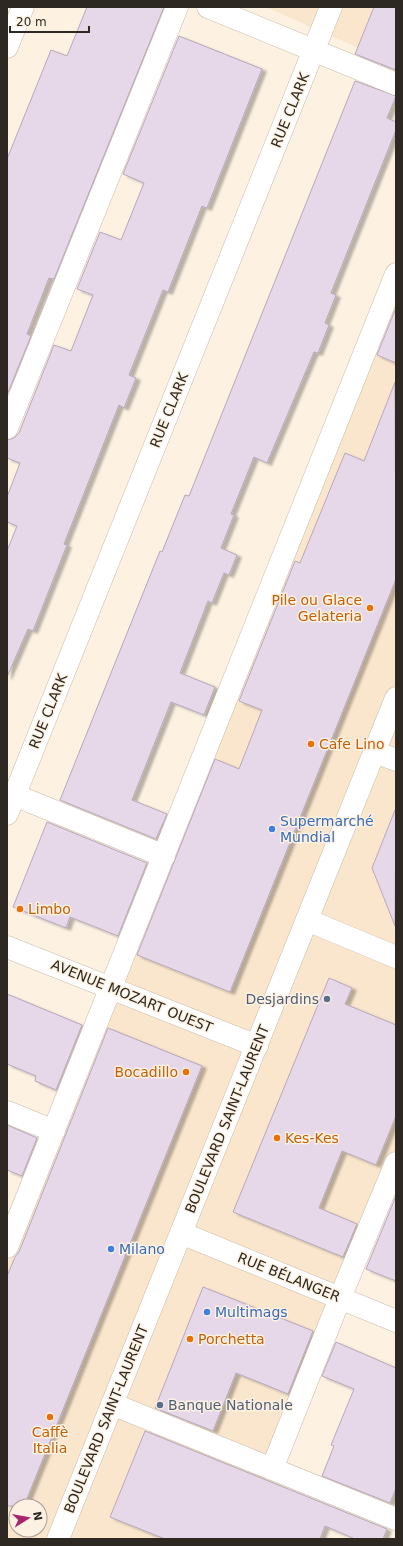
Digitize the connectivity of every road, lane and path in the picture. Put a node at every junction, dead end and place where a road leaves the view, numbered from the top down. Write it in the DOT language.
graph roads {
  1 [pos="23,7"];
  2 [pos="177,7"];
  3 [pos="208,7"];
  4 [pos="331,7"];
  5 [pos="7,47"];
  6 [pos="314,51"];
  7 [pos="396,84"];
  8 [pos="396,274"];
  9 [pos="9,416"];
  10 [pos="396,698"];
  11 [pos="375,752"];
  12 [pos="396,760"];
  13 [pos="10,800"];
  14 [pos="164,856"];
  15 [pos="307,920"];
  16 [pos="7,947"];
  17 [pos="396,957"];
  18 [pos="111,987"];
  19 [pos="256,1046"];
  20 [pos="7,1112"];
  21 [pos="54,1131"];
  22 [pos="396,1163"];
  23 [pos="181,1233"];
  24 [pos="7,1247"];
  25 [pos="340,1298"];
  26 [pos="396,1321"];
  27 [pos="112,1404"];
  28 [pos="272,1469"];
  29 [pos="396,1519"];
  30 [pos="62,1538"];
  1 -- 5 [label="main road"];
  2 -- 9 [label="main road"];
  3 -- 6 [label="main road"];
  4 -- 6 [label="main road, RUE CLARK"];
  6 -- 7 [label="main road"];
  6 -- 13 [label="main road, RUE CLARK"];
  8 -- 14 [label="main road"];
  10 -- 11 [label="main road, BOULEVARD SAINT-LAURENT"];
  11 -- 12 [label="main road"];
  11 -- 15 [label="main road, BOULEVARD SAINT-LAURENT"];
  13 -- 14 [label="main road"];
  14 -- 18 [label="main road"];
  15 -- 17 [label="main road"];
  15 -- 19 [label="main road, BOULEVARD SAINT-LAURENT"];
  16 -- 18 [label="main road, AVENUE MOZART OUEST"];
  18 -- 19 [label="main road, AVENUE MOZART OUEST"];
  18 -- 21 [label="main road"];
  19 -- 23 [label="main road, BOULEVARD SAINT-LAURENT"];
  20 -- 21 [label="main road"];
  21 -- 24 [label="main road"];
  22 -- 25 [label="main road"];
  23 -- 25 [label="main road, RUE BÉLANGER"];
  23 -- 27 [label="main road, BOULEVARD SAINT-LAURENT"];
  25 -- 26 [label="main road, RUE BÉLANGER"];
  25 -- 28 [label="main road"];
  27 -- 28 [label="main road"];
  27 -- 30 [label="main road, BOULEVARD SAINT-LAURENT"];
  28 -- 29 [label="main road"];
}
